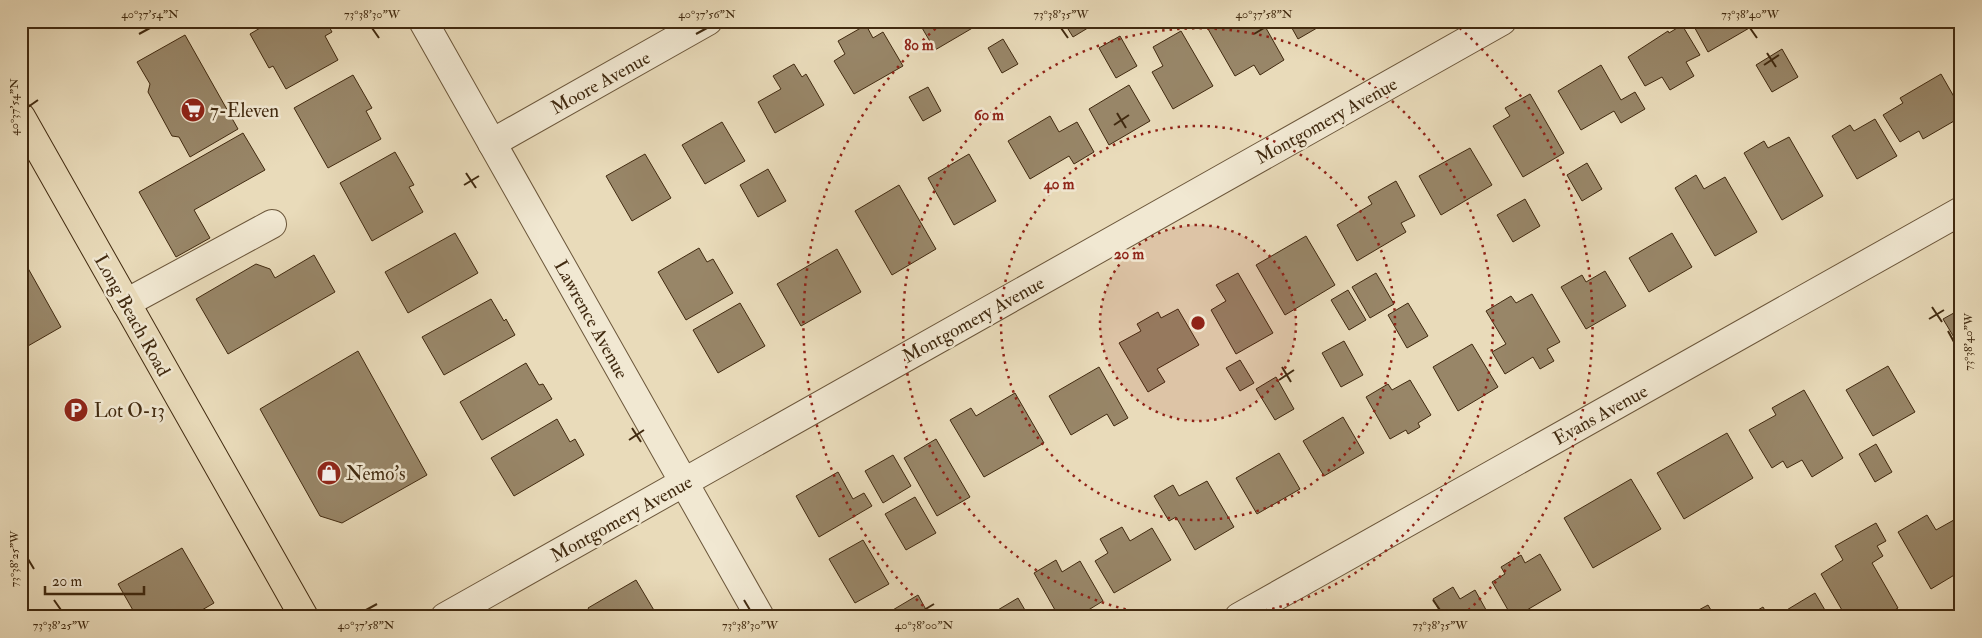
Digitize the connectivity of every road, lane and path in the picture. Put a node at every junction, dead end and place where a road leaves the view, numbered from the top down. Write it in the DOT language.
graph roads {
  1 [pos="423,21"];
  2 [pos="708,21"];
  3 [pos="1502,21"];
  4 [pos="21,117"];
  5 [pos="492,143"];
  6 [pos="1961,211"];
  7 [pos="272,224"];
  8 [pos="126,303"];
  9 [pos="684,482"];
  10 [pos="304,617"];
  11 [pos="445,617"];
  12 [pos="760,617"];
  13 [pos="1239,617"];
  1 -- 5 [label="street, Lawrence Avenue"];
  2 -- 5 [label="street, Moore Avenue"];
  3 -- 9 [label="street, Montgomery Avenue"];
  4 -- 8 [label="main road, Long Beach Road"];
  5 -- 9 [label="street, Lawrence Avenue"];
  6 -- 13 [label="street, Evans Avenue"];
  7 -- 8 [label="street"];
  8 -- 10 [label="main road, Long Beach Road"];
  9 -- 11 [label="street, Montgomery Avenue"];
  9 -- 12 [label="street, Lawrence Avenue"];
}
